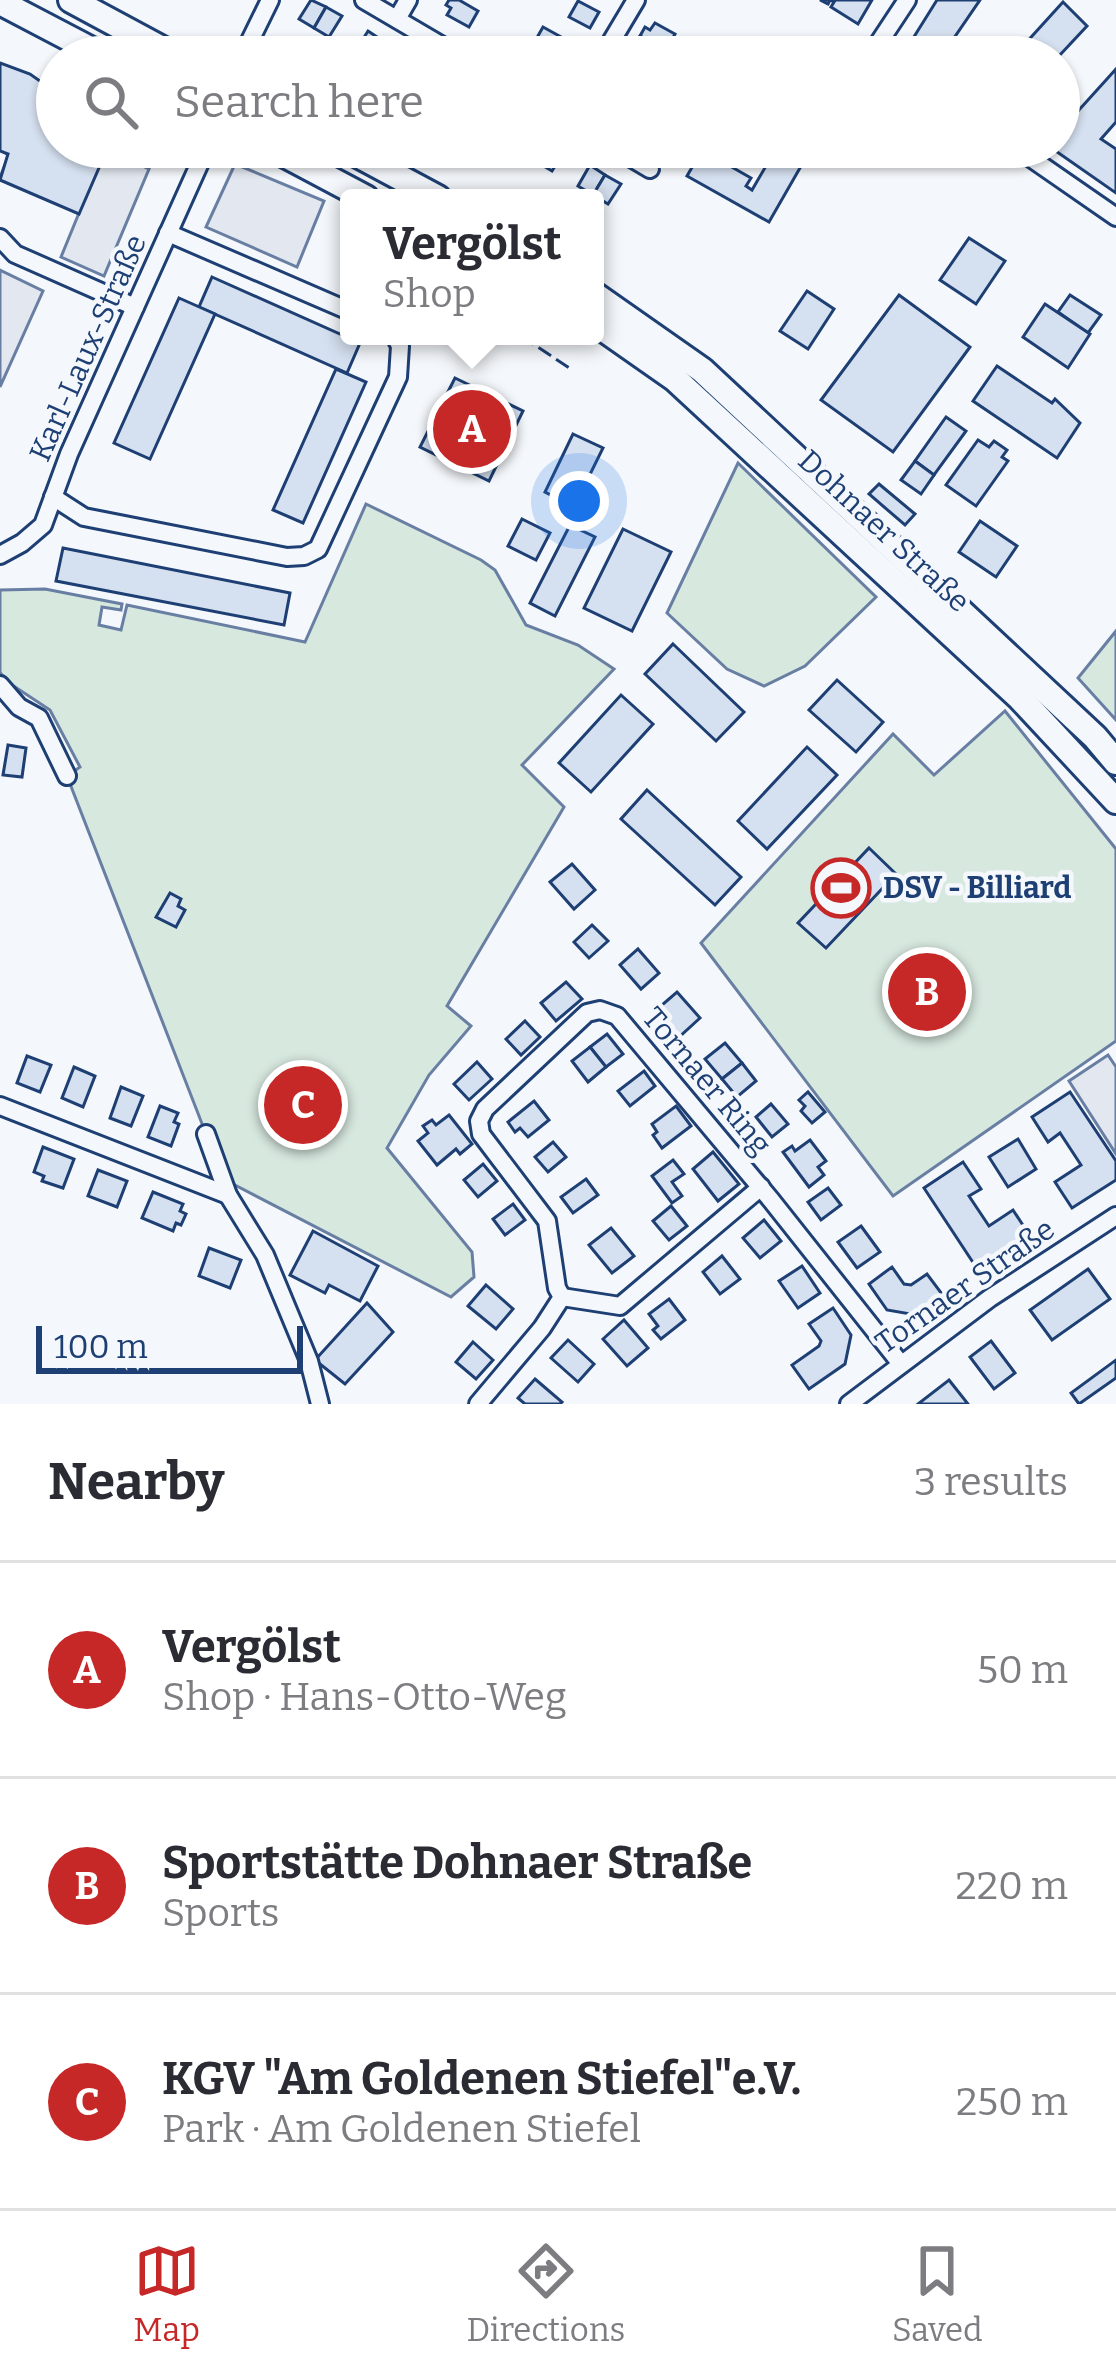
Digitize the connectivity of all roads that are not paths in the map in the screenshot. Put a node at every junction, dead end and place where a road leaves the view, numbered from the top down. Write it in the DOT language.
graph roads {
  1 [pos="71,0"];
  2 [pos="270,0"];
  3 [pos="364,0"];
  4 [pos="408,0"];
  5 [pos="636,0"];
  6 [pos="907,0"];
  7 [pos="0,2"];
  8 [pos="397,20"];
  9 [pos="65,36"];
  10 [pos="138,36"];
  11 [pos="252,36"];
  12 [pos="424,36"];
  13 [pos="615,36"];
  14 [pos="883,36"];
  15 [pos="197,168"];
  16 [pos="310,168"];
  17 [pos="382,168"];
  18 [pos="1045,168"];
  19 [pos="349,189"];
  20 [pos="421,189"];
  21 [pos="1116,217"];
  22 [pos="168,233"];
  23 [pos="0,238"];
  24 [pos="604,301"];
  25 [pos="135,307"];
  26 [pos="340,307"];
  27 [pos="604,329"];
  28 [pos="400,345"];
  29 [pos="53,497"];
  30 [pos="0,554"];
  31 [pos="1,690"];
  32 [pos="1116,762"];
  33 [pos="67,776"];
  34 [pos="1116,801"];
  35 [pos="0,1106"];
  36 [pos="206,1135"];
  37 [pos="760,1187"];
  38 [pos="228,1195"];
  39 [pos="1116,1216"];
  40 [pos="562,1297"];
  41 [pos="901,1364"];
  42 [pos="320,1404"];
  43 [pos="478,1404"];
  44 [pos="849,1404"];
  1 -- 10 [label="main road"];
  2 -- 11 [label="street"];
  3 -- 8 [label="street"];
  4 -- 8 [label="street"];
  5 -- 13 [label="street"];
  6 -- 14 [label="street"];
  7 -- 9 [label="main road"];
  8 -- 12 [label="street"];
  15 -- 22 [label="street, Karl-Laux-Straße"];
  16 -- 19 [label="main road"];
  17 -- 20 [label="main road"];
  18 -- 21 [label="street"];
  22 -- 25 [label="street, Karl-Laux-Straße"];
  22 -- 26 [label="street"];
  23 -- 25 [label="street"];
  24 -- 32 [label="main road, Dohnaer Straße"];
  25 -- 29 [label="street, Karl-Laux-Straße"];
  27 -- 34 [label="main road, Dohnaer Straße"];
  28 -- 29 [label="street"];
  29 -- 30 [label="street, Karl-Laux-Straße"];
  31 -- 33 [label="street"];
  35 -- 38 [label="street"];
  36 -- 38 [label="street"];
  37 -- 40 [label="street"];
  37 -- 40 [label="street, Tornaer Ring"];
  37 -- 41 [label="street, Tornaer Ring"];
  38 -- 42 [label="street"];
  39 -- 41 [label="street, Tornaer Straße"];
  40 -- 43 [label="street"];
  41 -- 44 [label="street, Tornaer Straße"];
}
